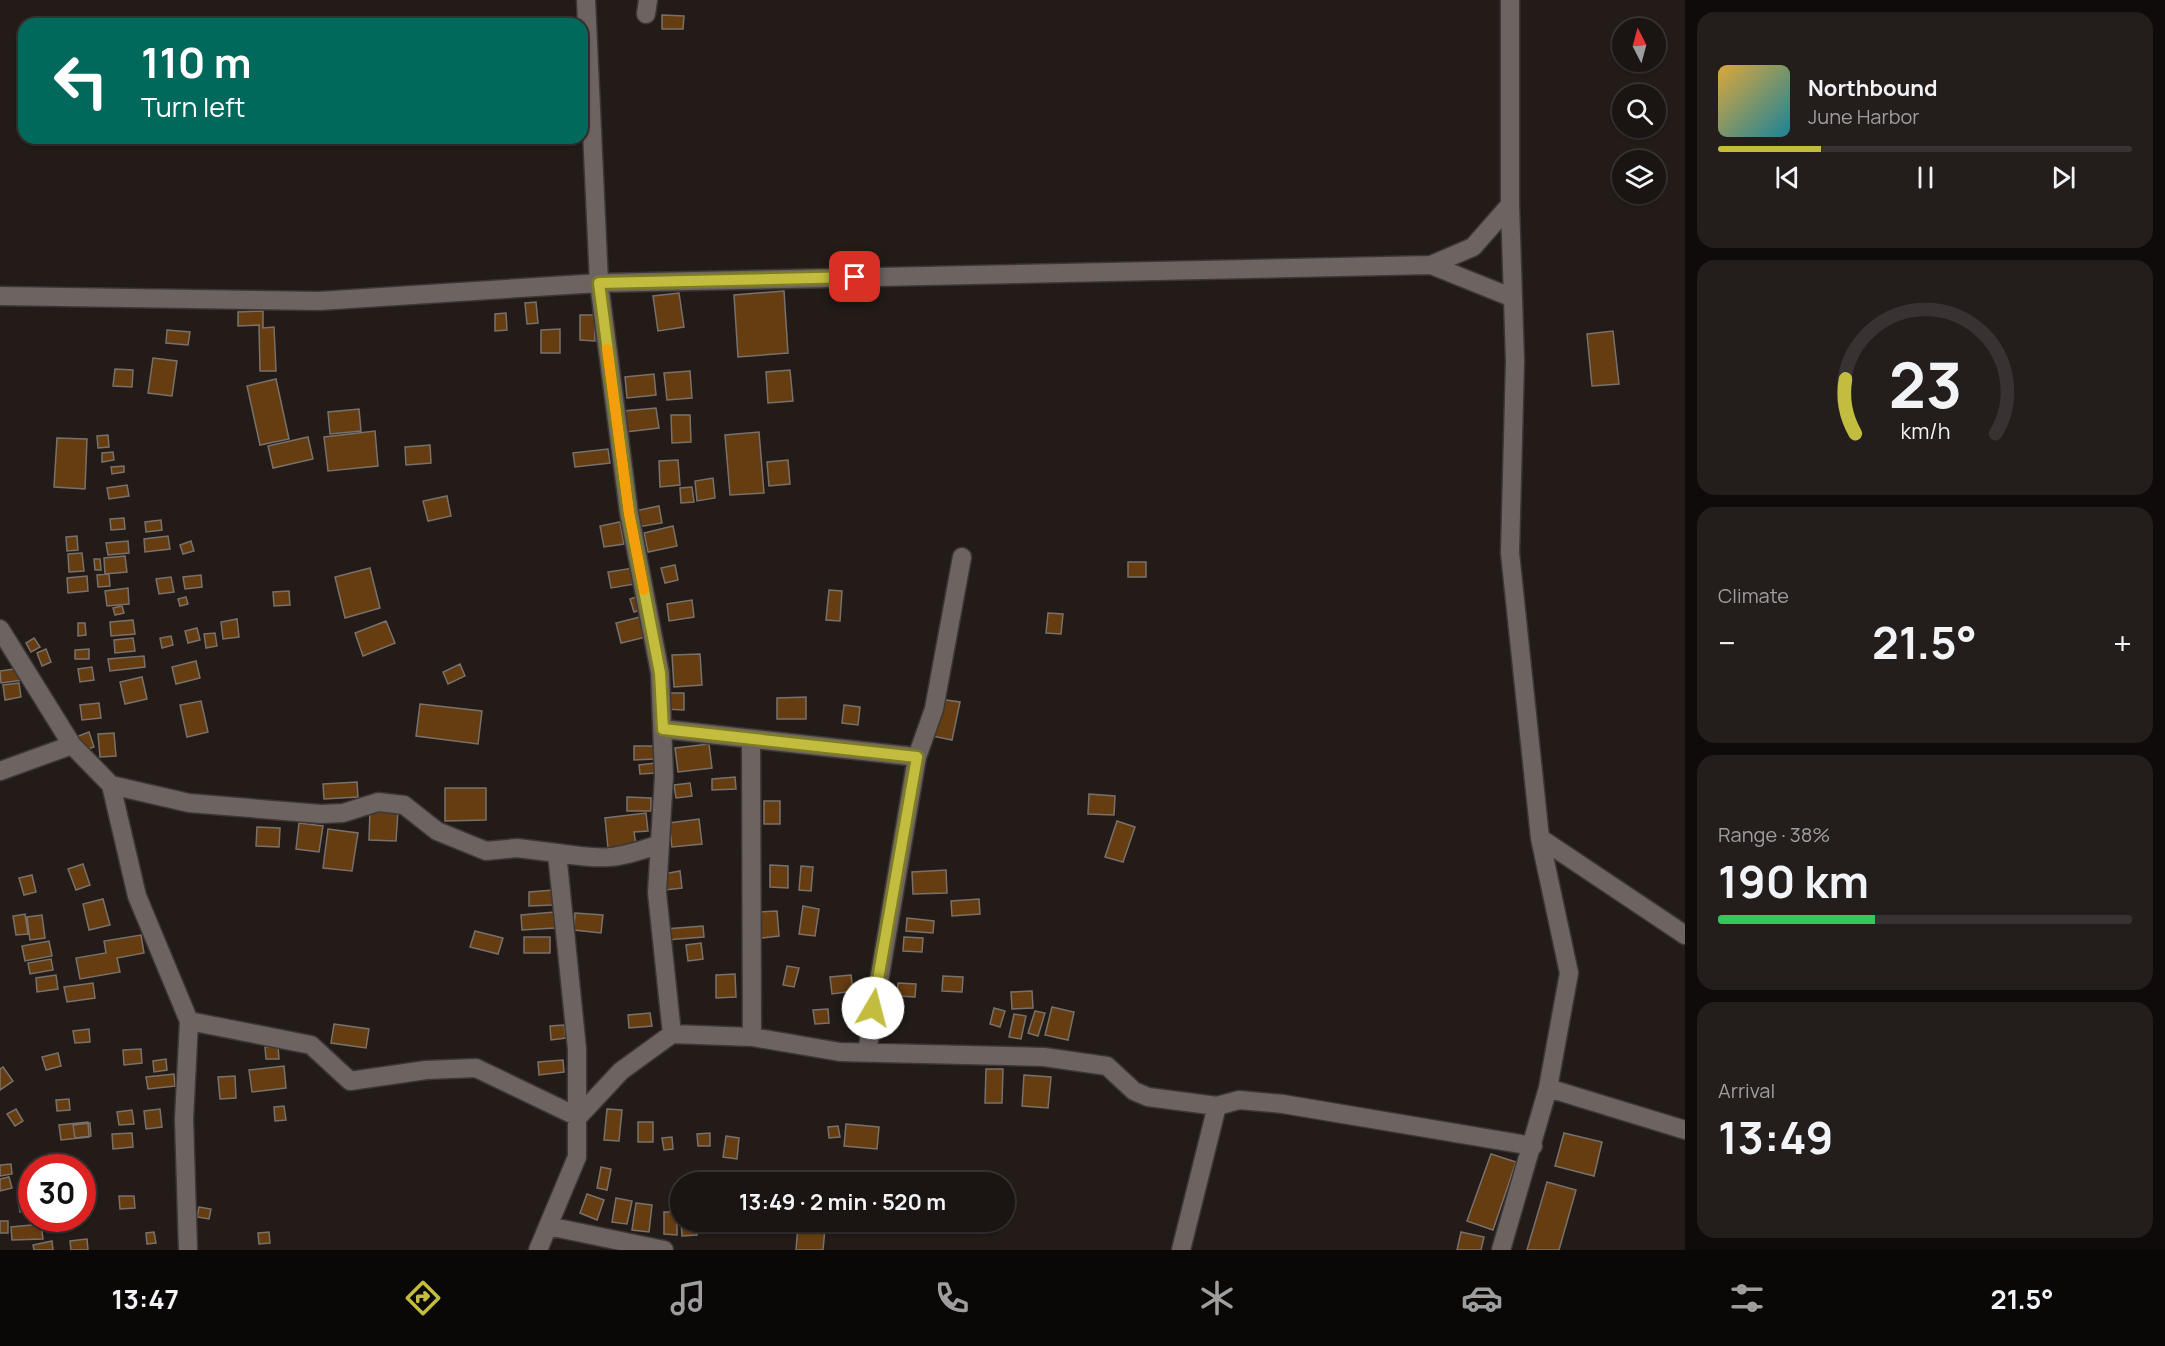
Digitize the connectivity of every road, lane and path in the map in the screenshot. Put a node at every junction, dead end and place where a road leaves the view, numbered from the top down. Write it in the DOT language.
graph roads {
  1 [pos="586,0"];
  2 [pos="1510,0"];
  3 [pos="587,18"];
  4 [pos="588,44"];
  5 [pos="1510,205"];
  6 [pos="1431,265"];
  7 [pos="599,283"];
  8 [pos="0,296"];
  9 [pos="1513,298"];
  10 [pos="962,557"];
  11 [pos="0,629"];
  12 [pos="663,729"];
  13 [pos="751,739"];
  14 [pos="72,745"];
  15 [pos="917,757"];
  16 [pos="0,771"];
  17 [pos="111,785"];
  18 [pos="1540,838"];
  19 [pos="660,844"];
  20 [pos="557,853"];
  21 [pos="1685,935"];
  22 [pos="189,1021"];
  23 [pos="672,1034"];
  24 [pos="752,1037"];
  25 [pos="867,1052"];
  26 [pos="1548,1088"];
  27 [pos="1217,1106"];
  28 [pos="578,1117"];
  29 [pos="1685,1130"];
  30 [pos="1533,1146"];
  31 [pos="548,1226"];
  32 [pos="188,1250"];
  33 [pos="538,1250"];
  34 [pos="664,1250"];
  35 [pos="1180,1250"];
  36 [pos="1501,1250"];
  1 -- 3 [label="street"];
  2 -- 5 [label="street"];
  4 -- 7 [label="street"];
  5 -- 6 [label="street"];
  5 -- 9 [label="street"];
  6 -- 7 [label="street"];
  6 -- 9 [label="street"];
  7 -- 8 [label="street"];
  7 -- 12 [label="street"];
  9 -- 18 [label="street"];
  10 -- 15 [label="street"];
  11 -- 14 [label="street"];
  12 -- 13 [label="street"];
  12 -- 19 [label="street"];
  13 -- 15 [label="street"];
  13 -- 24 [label="street"];
  14 -- 16 [label="street"];
  14 -- 17 [label="street"];
  15 -- 25 [label="street"];
  17 -- 20 [label="street"];
  17 -- 22 [label="street"];
  18 -- 21 [label="street"];
  18 -- 26 [label="street"];
  19 -- 20 [label="street"];
  19 -- 23 [label="street"];
  20 -- 28 [label="street"];
  22 -- 28 [label="street"];
  22 -- 32 [label="street"];
  23 -- 24 [label="street"];
  23 -- 28 [label="street"];
  24 -- 25 [label="street"];
  25 -- 27 [label="street"];
  26 -- 29 [label="street"];
  26 -- 30 [label="street"];
  27 -- 30 [label="street"];
  27 -- 35 [label="street"];
  28 -- 31 [label="street"];
  30 -- 36 [label="street"];
  31 -- 33 [label="street"];
  31 -- 34 [label="street"];
}
